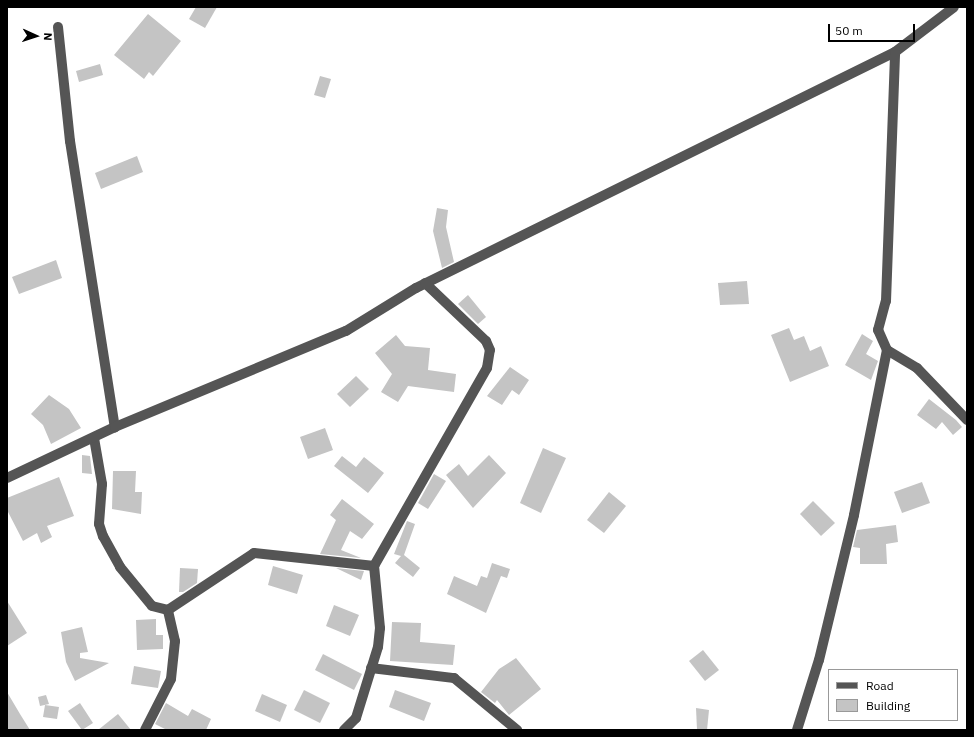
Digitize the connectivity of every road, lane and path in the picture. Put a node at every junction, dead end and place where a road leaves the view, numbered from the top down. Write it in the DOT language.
graph roads {
  1 [pos="954,7"];
  2 [pos="58,27"];
  3 [pos="895,52"];
  4 [pos="425,283"];
  5 [pos="887,350"];
  6 [pos="967,420"];
  7 [pos="115,427"];
  8 [pos="94,438"];
  9 [pos="7,478"];
  10 [pos="374,566"];
  11 [pos="168,610"];
  12 [pos="370,668"];
  13 [pos="145,730"];
  14 [pos="344,730"];
  15 [pos="517,730"];
  16 [pos="797,730"];
  1 -- 3 [label="street"];
  2 -- 7 [label="street"];
  3 -- 4 [label="street"];
  3 -- 5 [label="street"];
  4 -- 7 [label="street"];
  4 -- 10 [label="street"];
  5 -- 6 [label="street"];
  5 -- 16 [label="street"];
  7 -- 8 [label="street"];
  8 -- 9 [label="street"];
  8 -- 11 [label="street"];
  10 -- 11 [label="street"];
  10 -- 12 [label="street"];
  11 -- 13 [label="street"];
  12 -- 14 [label="street"];
  12 -- 15 [label="street"];
}
